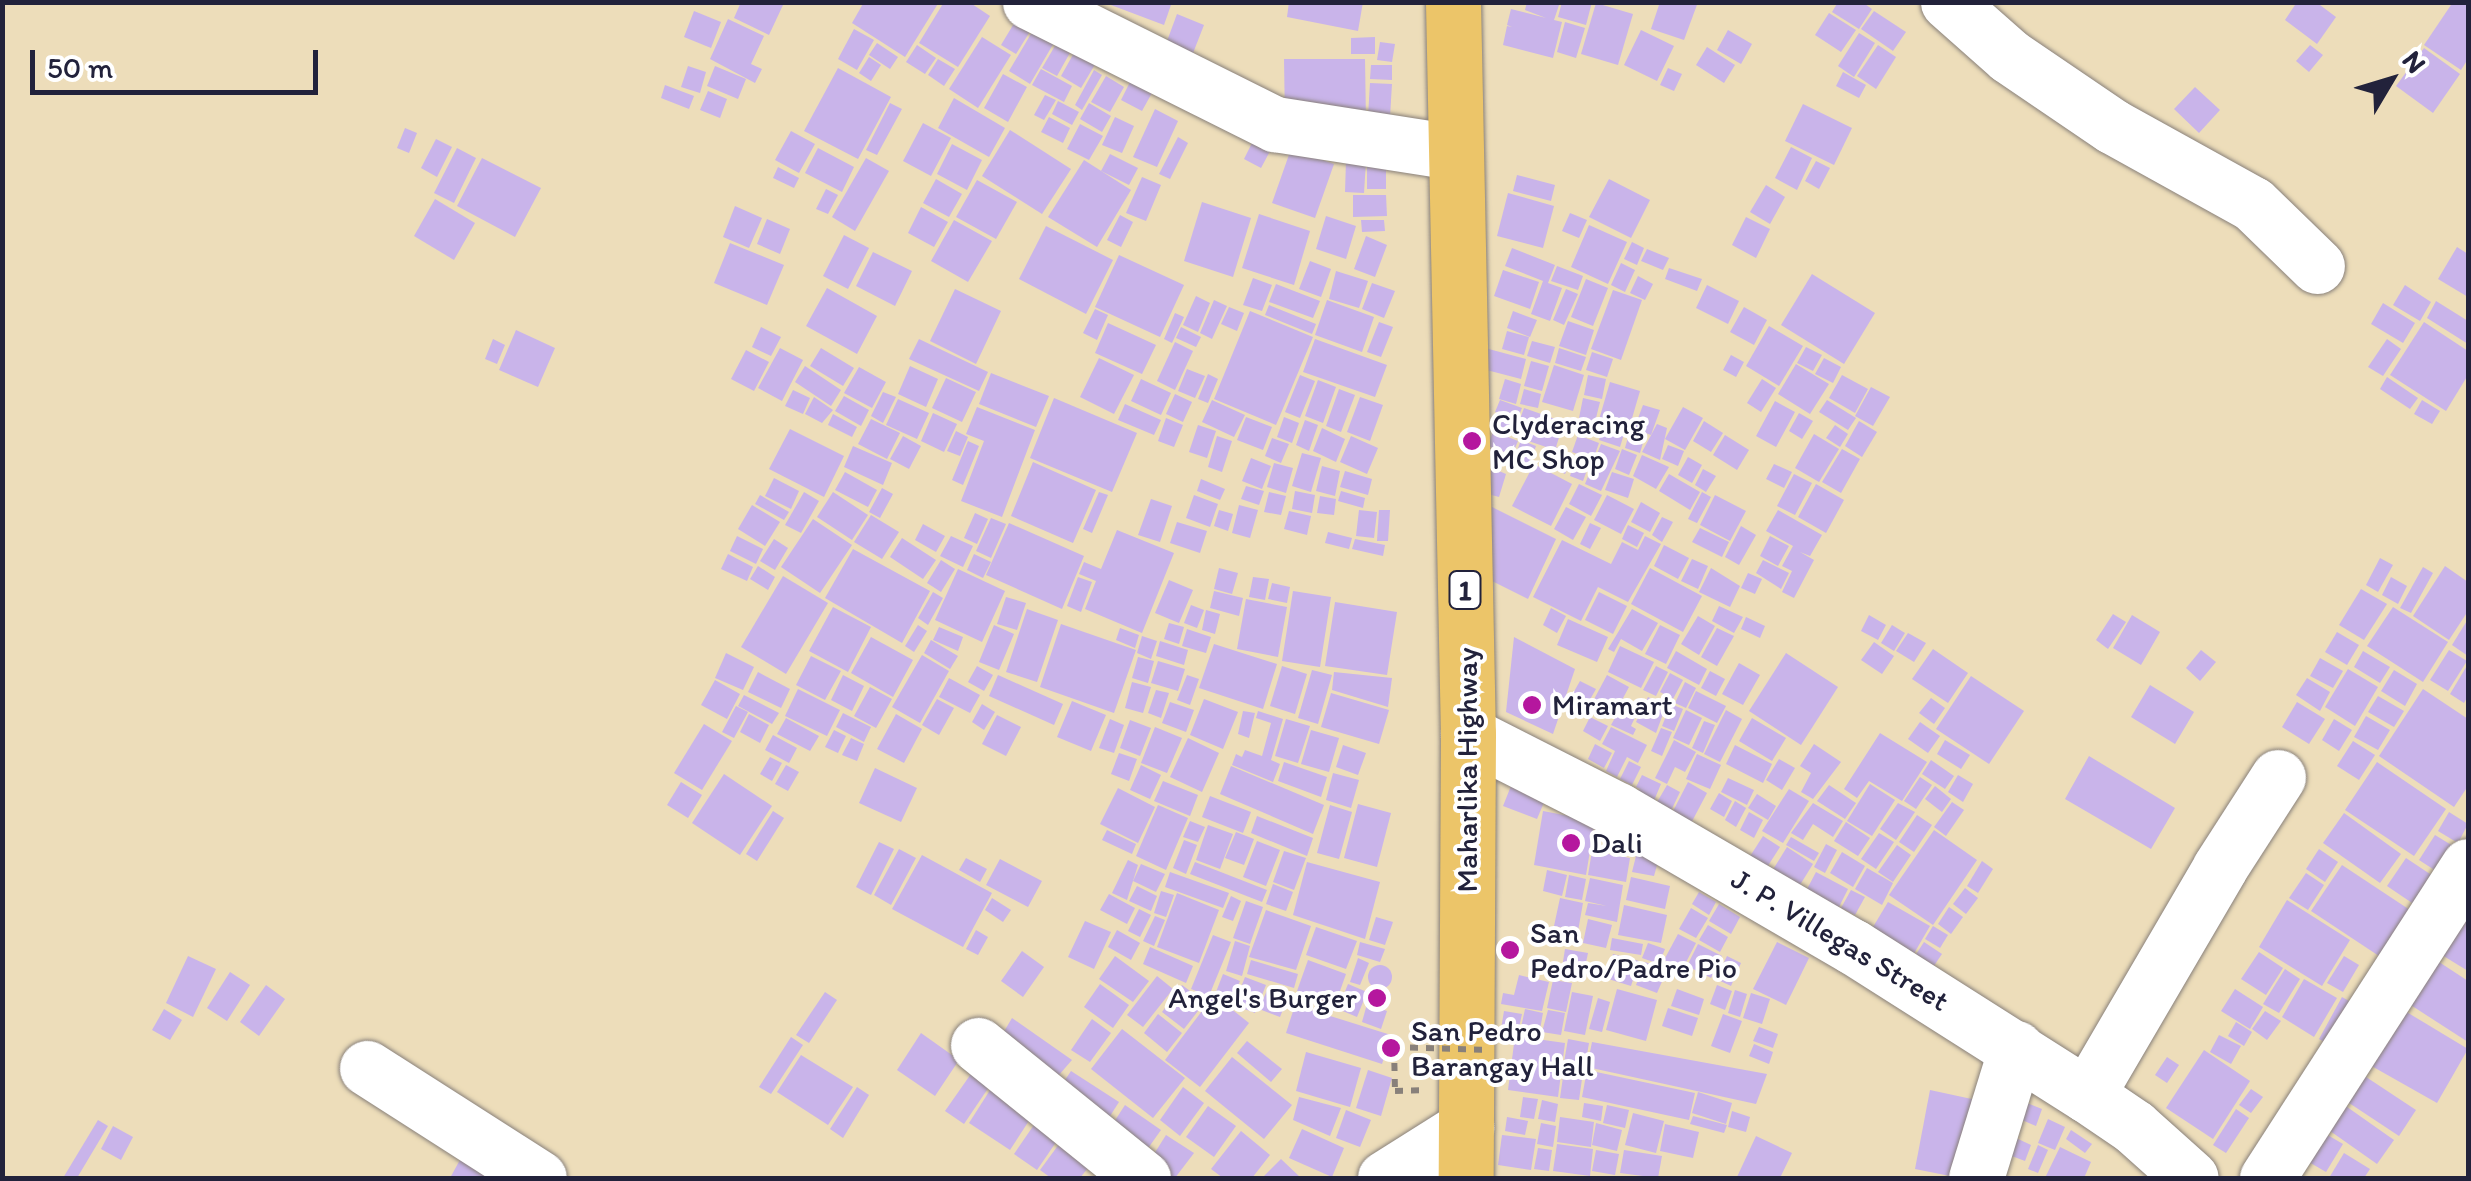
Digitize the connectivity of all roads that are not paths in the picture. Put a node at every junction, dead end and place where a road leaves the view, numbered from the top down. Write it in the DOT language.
graph roads {
  1 [pos="1030,2"];
  2 [pos="1453,2"];
  3 [pos="1948,2"];
  4 [pos="1454,152"];
  5 [pos="2318,266"];
  6 [pos="1468,734"];
  7 [pos="2278,777"];
  8 [pos="2468,866"];
  9 [pos="978,1045"];
  10 [pos="2016,1048"];
  11 [pos="368,1068"];
  12 [pos="2087,1095"];
  13 [pos="1466,1153"];
  14 [pos="539,1178"];
  15 [pos="1144,1178"];
  16 [pos="1384,1178"];
  17 [pos="1976,1178"];
  18 [pos="2192,1178"];
  19 [pos="2267,1178"];
  1 -- 4 [label="street"];
  2 -- 4 [label="highway, Maharlika Highway / 1"];
  3 -- 5 [label="street"];
  4 -- 6 [label="highway, Maharlika Highway / 1"];
  6 -- 10 [label="street, J. P. Villegas Street"];
  6 -- 13 [label="highway, Maharlika Highway / 1"];
  7 -- 12 [label="street"];
  8 -- 19 [label="street"];
  9 -- 15 [label="street"];
  10 -- 12 [label="street, J. P. Villegas Street"];
  10 -- 17 [label="street"];
  11 -- 14 [label="street"];
  12 -- 18 [label="street, J. P. Villegas Street"];
  13 -- 16 [label="street"];
}
